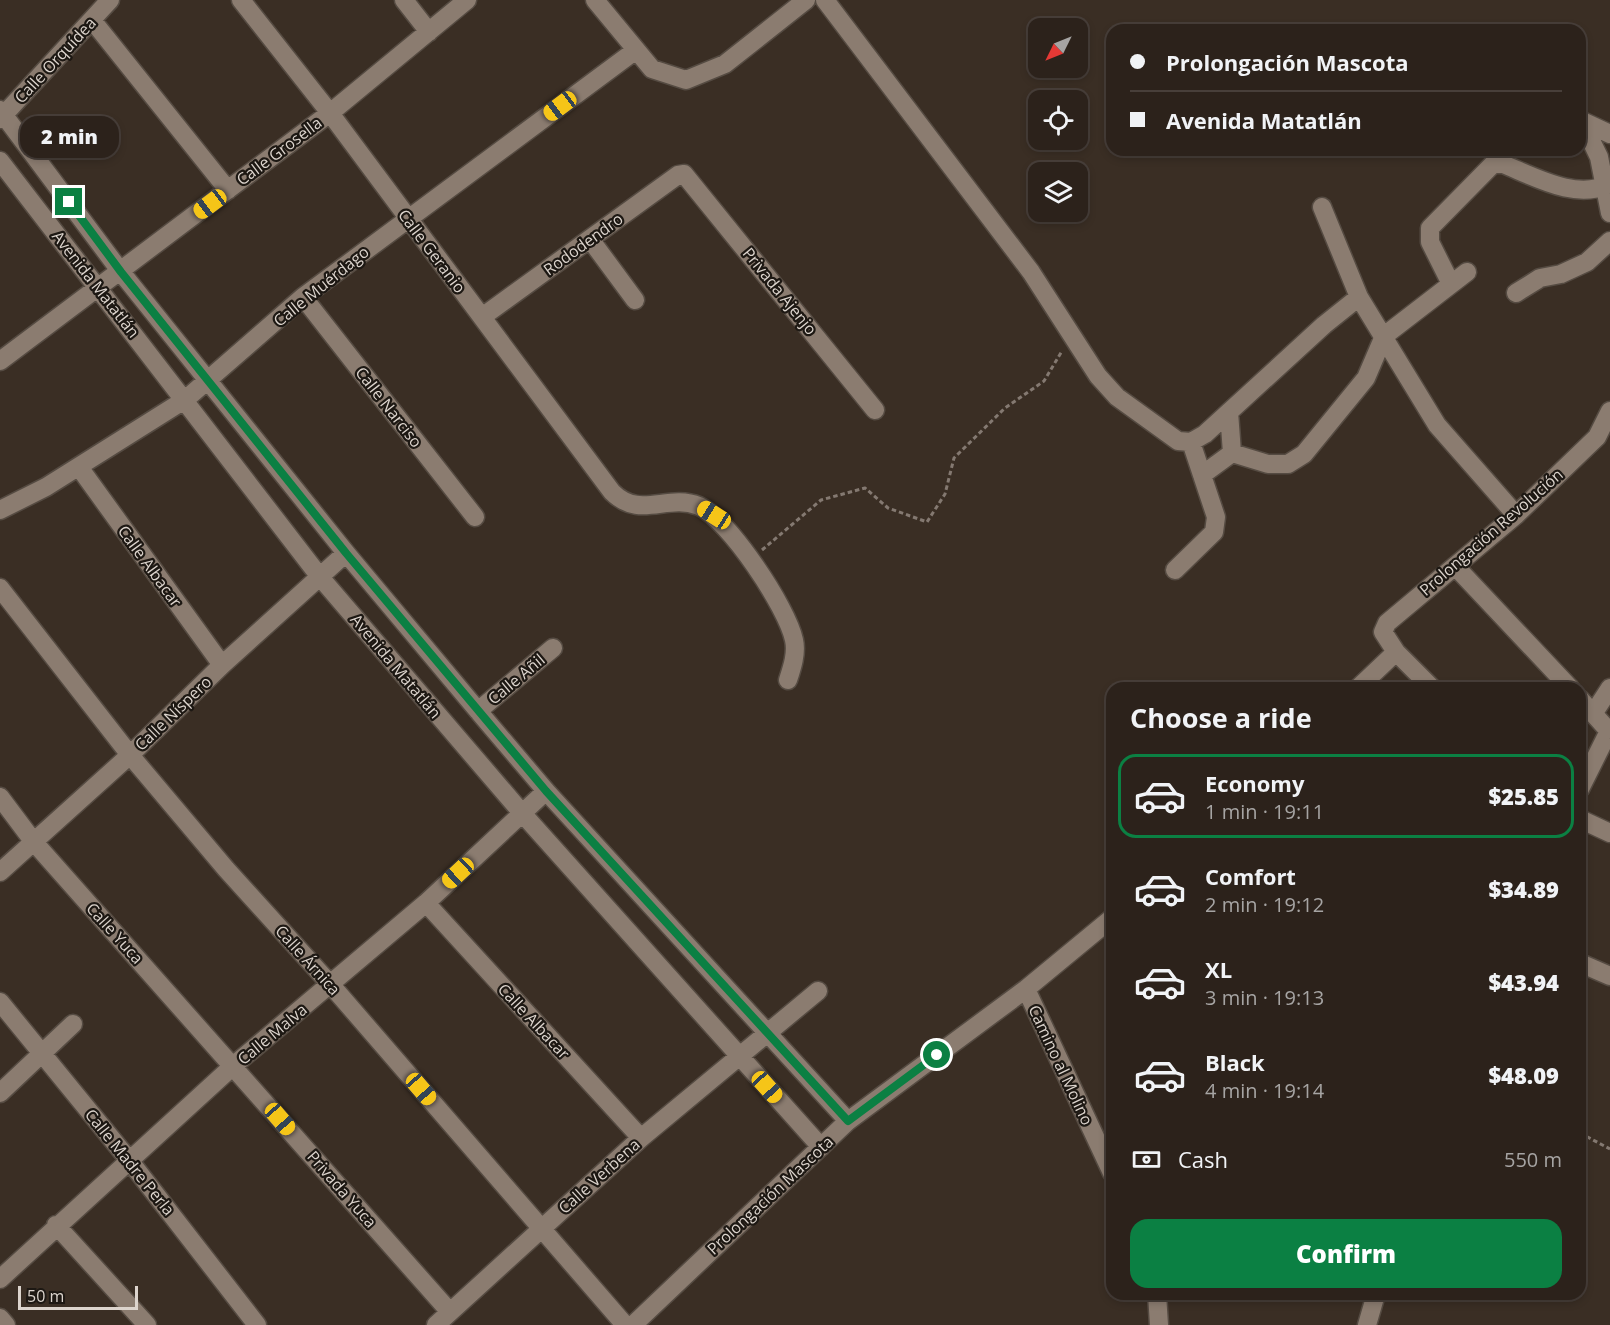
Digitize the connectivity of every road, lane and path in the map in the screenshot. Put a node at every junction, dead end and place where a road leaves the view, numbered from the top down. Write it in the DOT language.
graph roads {
  1 [pos="110,0"];
  2 [pos="241,0"];
  3 [pos="404,0"];
  4 [pos="467,0"];
  5 [pos="595,0"];
  6 [pos="806,0"];
  7 [pos="825,0"];
  8 [pos="92,20"];
  9 [pos="429,32"];
  10 [pos="636,50"];
  11 [pos="330,113"];
  12 [pos="1,115"];
  13 [pos="1586,123"];
  14 [pos="1586,131"];
  15 [pos="1610,134"];
  16 [pos="0,160"];
  17 [pos="684,174"];
  18 [pos="1608,184"];
  19 [pos="228,190"];
  20 [pos="1322,207"];
  21 [pos="1610,213"];
  22 [pos="408,218"];
  23 [pos="590,239"];
  24 [pos="1610,241"];
  25 [pos="121,272"];
  26 [pos="1467,272"];
  27 [pos="1450,284"];
  28 [pos="98,289"];
  29 [pos="1516,293"];
  30 [pos="303,297"];
  31 [pos="1359,297"];
  32 [pos="635,300"];
  33 [pos="482,317"];
  34 [pos="1071,336"];
  35 [pos="1384,336"];
  36 [pos="0,361"];
  37 [pos="208,381"];
  38 [pos="186,399"];
  39 [pos="875,410"];
  40 [pos="1610,411"];
  41 [pos="1229,412"];
  42 [pos="1191,442"];
  43 [pos="1232,453"];
  44 [pos="79,467"];
  45 [pos="1202,475"];
  46 [pos="0,510"];
  47 [pos="1516,515"];
  48 [pos="475,517"];
  49 [pos="346,553"];
  50 [pos="751,559"];
  51 [pos="1455,566"];
  52 [pos="1175,570"];
  53 [pos="320,577"];
  54 [pos="0,588"];
  55 [pos="553,648"];
  56 [pos="1396,652"];
  57 [pos="222,665"];
  58 [pos="788,680"];
  59 [pos="1364,682"];
  60 [pos="1426,682"];
  61 [pos="1564,682"];
  62 [pos="1610,688"];
  63 [pos="1586,706"];
  64 [pos="478,711"];
  65 [pos="1593,714"];
  66 [pos="1609,729"];
  67 [pos="130,755"];
  68 [pos="1586,777"];
  69 [pos="546,791"];
  70 [pos="0,797"];
  71 [pos="522,813"];
  72 [pos="1586,822"];
  73 [pos="1610,833"];
  74 [pos="33,841"];
  75 [pos="0,872"];
  76 [pos="426,903"];
  77 [pos="1106,923"];
  78 [pos="1586,966"];
  79 [pos="1610,976"];
  80 [pos="331,985"];
  81 [pos="1026,989"];
  82 [pos="818,991"];
  83 [pos="0,1002"];
  84 [pos="73,1024"];
  85 [pos="767,1033"];
  86 [pos="42,1052"];
  87 [pos="740,1056"];
  88 [pos="233,1066"];
  89 [pos="0,1093"];
  90 [pos="848,1121"];
  91 [pos="1586,1136"];
  92 [pos="641,1138"];
  93 [pos="821,1147"];
  94 [pos="1610,1149"];
  95 [pos="129,1160"];
  96 [pos="1106,1160"];
  97 [pos="56,1225"];
  98 [pos="542,1229"];
  99 [pos="0,1279"];
  100 [pos="1157,1300"];
  101 [pos="1374,1300"];
  102 [pos="450,1312"];
  103 [pos="0,1318"];
  104 [pos="6,1325"];
  105 [pos="147,1325"];
  106 [pos="257,1325"];
  107 [pos="436,1325"];
  108 [pos="625,1325"];
  109 [pos="633,1325"];
  110 [pos="1159,1325"];
  111 [pos="1367,1325"];
  1 -- 8 [label="street, Calle Orquídea"];
  2 -- 11 [label="street, Calle Geranio"];
  3 -- 9 [label="street"];
  4 -- 9 [label="street, Calle Grosella"];
  5 -- 10 [label="street"];
  6 -- 10 [label="street"];
  7 -- 34 [label="street"];
  8 -- 12 [label="street, Calle Orquídea"];
  8 -- 19 [label="street"];
  9 -- 11 [label="street, Calle Grosella"];
  10 -- 22 [label="street, Calle Muérdago"];
  11 -- 19 [label="street, Calle Grosella"];
  11 -- 22 [label="street, Calle Geranio"];
  12 -- 25 [label="street, Avenida Matatlán"];
  13 -- 15 [label="street"];
  14 -- 18 [label="street"];
  16 -- 28 [label="street, Avenida Matatlán"];
  17 -- 23 [label="street, Rododendro"];
  17 -- 39 [label="street, Privada Ajenjo"];
  18 -- 21 [label="street"];
  18 -- 27 [label="street"];
  19 -- 25 [label="street, Calle Grosella"];
  20 -- 31 [label="street"];
  22 -- 30 [label="street, Calle Muérdago"];
  22 -- 33 [label="street, Calle Geranio"];
  23 -- 32 [label="street"];
  23 -- 33 [label="street, Rododendro"];
  24 -- 29 [label="street"];
  25 -- 28 [label="street, Calle Grosella"];
  25 -- 37 [label="street, Avenida Matatlán"];
  26 -- 27 [label="street"];
  27 -- 35 [label="street"];
  28 -- 36 [label="street, Calle Grosella"];
  28 -- 38 [label="street, Avenida Matatlán"];
  30 -- 37 [label="street, Calle Muérdago"];
  30 -- 48 [label="street, Calle Narciso"];
  31 -- 35 [label="street"];
  31 -- 41 [label="street"];
  33 -- 50 [label="street, Calle Geranio"];
  34 -- 42 [label="street"];
  34 -- 50 [label="path"];
  35 -- 43 [label="street"];
  35 -- 47 [label="street"];
  37 -- 38 [label="street, Calle Muérdago"];
  37 -- 49 [label="street, Avenida Matatlán"];
  38 -- 44 [label="street, Calle Muérdago"];
  38 -- 53 [label="street, Avenida Matatlán"];
  40 -- 47 [label="street, Prolongación Revolución"];
  41 -- 42 [label="street"];
  41 -- 43 [label="street"];
  42 -- 45 [label="street"];
  43 -- 45 [label="street"];
  44 -- 46 [label="street, Calle Muérdago"];
  44 -- 57 [label="street, Calle Albacar"];
  45 -- 52 [label="street"];
  47 -- 51 [label="street, Prolongación Revolución"];
  49 -- 53 [label="street, Calle Níspero"];
  49 -- 64 [label="street, Avenida Matatlán"];
  50 -- 58 [label="street"];
  51 -- 56 [label="street, Prolongación Revolución"];
  51 -- 61 [label="street"];
  53 -- 57 [label="street, Calle Níspero"];
  53 -- 71 [label="street, Avenida Matatlán"];
  54 -- 67 [label="street, Calle Árnica"];
  55 -- 64 [label="street, Calle Añil"];
  56 -- 59 [label="street"];
  56 -- 60 [label="street"];
  57 -- 67 [label="street, Calle Níspero"];
  62 -- 65 [label="street"];
  63 -- 65 [label="street"];
  64 -- 69 [label="street, Avenida Matatlán"];
  65 -- 66 [label="street"];
  66 -- 68 [label="street"];
  67 -- 74 [label="street, Calle Níspero"];
  67 -- 80 [label="street, Calle Árnica"];
  69 -- 71 [label="street, Calle Malva"];
  69 -- 85 [label="street, Avenida Matatlán"];
  70 -- 74 [label="street, Calle Yuca"];
  71 -- 76 [label="street, Calle Malva"];
  71 -- 87 [label="street, Avenida Matatlán"];
  72 -- 73 [label="street"];
  74 -- 75 [label="street, Calle Níspero"];
  74 -- 88 [label="street, Calle Yuca"];
  76 -- 80 [label="street, Calle Malva"];
  76 -- 92 [label="street, Calle Albacar"];
  77 -- 81 [label="street, Prolongación Mascota"];
  78 -- 79 [label="street"];
  80 -- 88 [label="street, Calle Malva"];
  80 -- 98 [label="street, Calle Árnica"];
  81 -- 90 [label="street, Prolongación Mascota"];
  81 -- 96 [label="street, Camino al Molino"];
  82 -- 85 [label="street, Calle Verbena"];
  83 -- 86 [label="street, Calle Madre Perla"];
  84 -- 86 [label="street"];
  85 -- 87 [label="street, Calle Verbena"];
  85 -- 90 [label="street, Avenida Matatlán"];
  86 -- 89 [label="street"];
  86 -- 95 [label="street, Calle Madre Perla"];
  87 -- 92 [label="street, Calle Verbena"];
  87 -- 93 [label="street, Avenida Matatlán"];
  88 -- 95 [label="street, Calle Malva"];
  88 -- 102 [label="street, Privada Yuca"];
  90 -- 93 [label="street, Prolongación Mascota"];
  91 -- 94 [label="path"];
  92 -- 98 [label="street, Calle Verbena"];
  93 -- 109 [label="street, Prolongación Mascota"];
  95 -- 97 [label="street, Calle Malva"];
  95 -- 106 [label="street, Calle Madre Perla"];
  97 -- 99 [label="street, Calle Malva"];
  97 -- 105 [label="street"];
  98 -- 102 [label="street, Calle Verbena"];
  98 -- 108 [label="street, Calle Árnica"];
  100 -- 110 [label="street"];
  101 -- 111 [label="street"];
  102 -- 107 [label="street, Calle Verbena"];
  103 -- 104 [label="street"];
}
